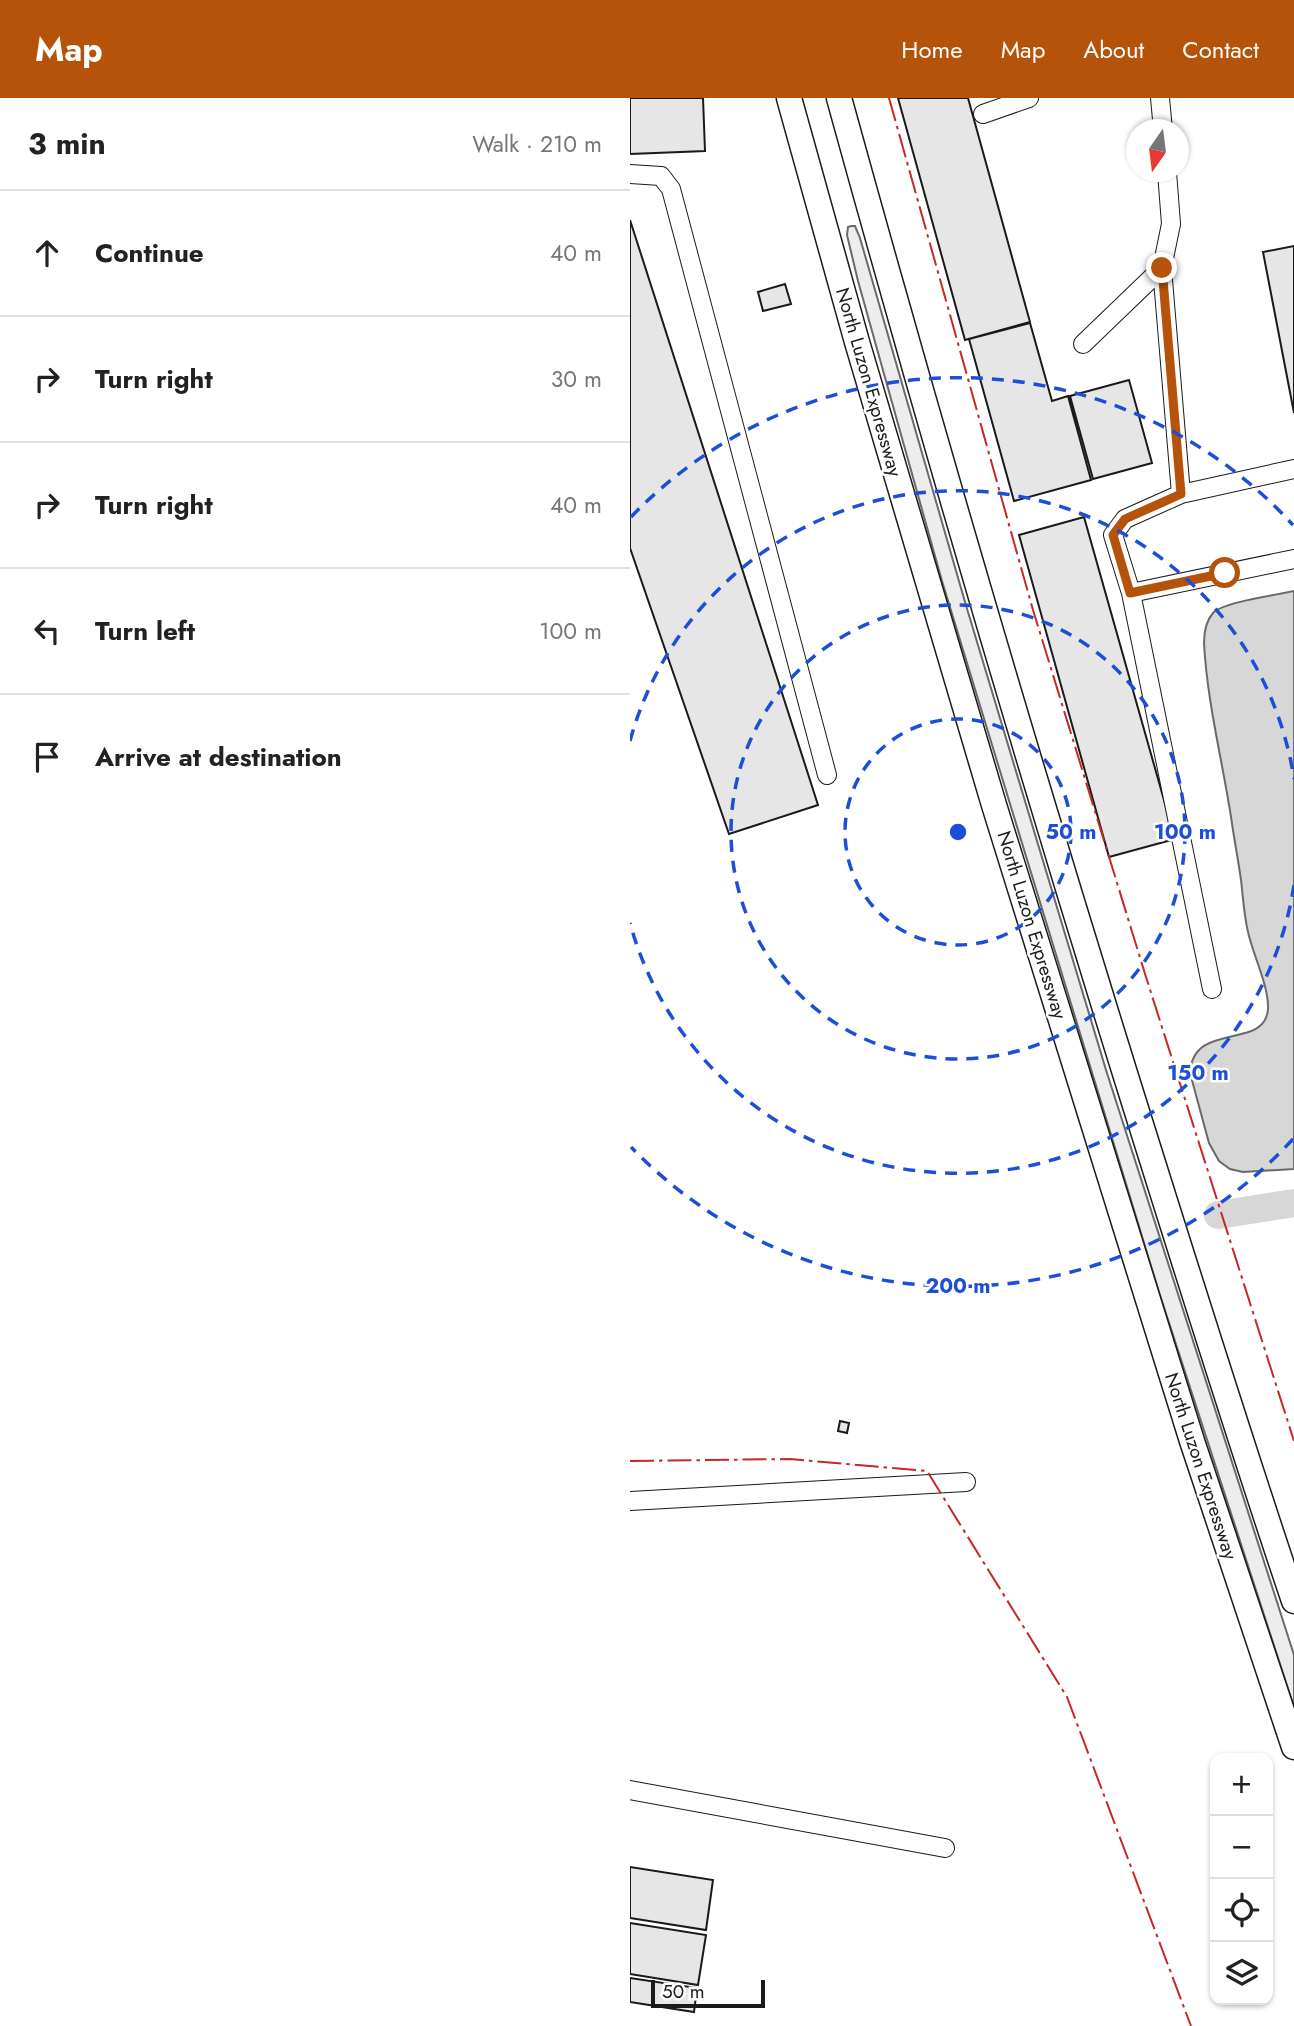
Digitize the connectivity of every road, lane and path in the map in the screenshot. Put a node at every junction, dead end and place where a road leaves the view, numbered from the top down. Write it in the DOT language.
graph roads {
  1 [pos="789,98"];
  2 [pos="839,98"];
  3 [pos="852,98"];
  4 [pos="1029,98"];
  5 [pos="1160,98"];
  6 [pos="983,114"];
  7 [pos="1162,119"];
  8 [pos="630,174"];
  9 [pos="1168,182"];
  10 [pos="1162,268"];
  11 [pos="900,318"];
  12 [pos="1083,344"];
  13 [pos="1294,470"];
  14 [pos="1181,494"];
  15 [pos="1294,559"];
  16 [pos="1130,593"];
  17 [pos="827,775"];
  18 [pos="1212,989"];
  19 [pos="967,1482"];
  20 [pos="630,1500"];
  21 [pos="1294,1601"];
  22 [pos="1294,1746"];
  23 [pos="630,1790"];
  24 [pos="945,1848"];
  1 -- 22 [label="highway, North Luzon Expressway"];
  2 -- 11 [label="highway"];
  3 -- 11 [label="highway"];
  4 -- 6 [label="lane"];
  5 -- 7 [label="lane"];
  8 -- 17 [label="lane"];
  9 -- 10 [label="lane"];
  10 -- 12 [label="lane"];
  10 -- 14 [label="lane"];
  11 -- 21 [label="highway"];
  13 -- 14 [label="lane"];
  14 -- 16 [label="lane"];
  15 -- 16 [label="lane"];
  16 -- 18 [label="lane"];
  19 -- 20 [label="lane"];
  23 -- 24 [label="lane"];
}
